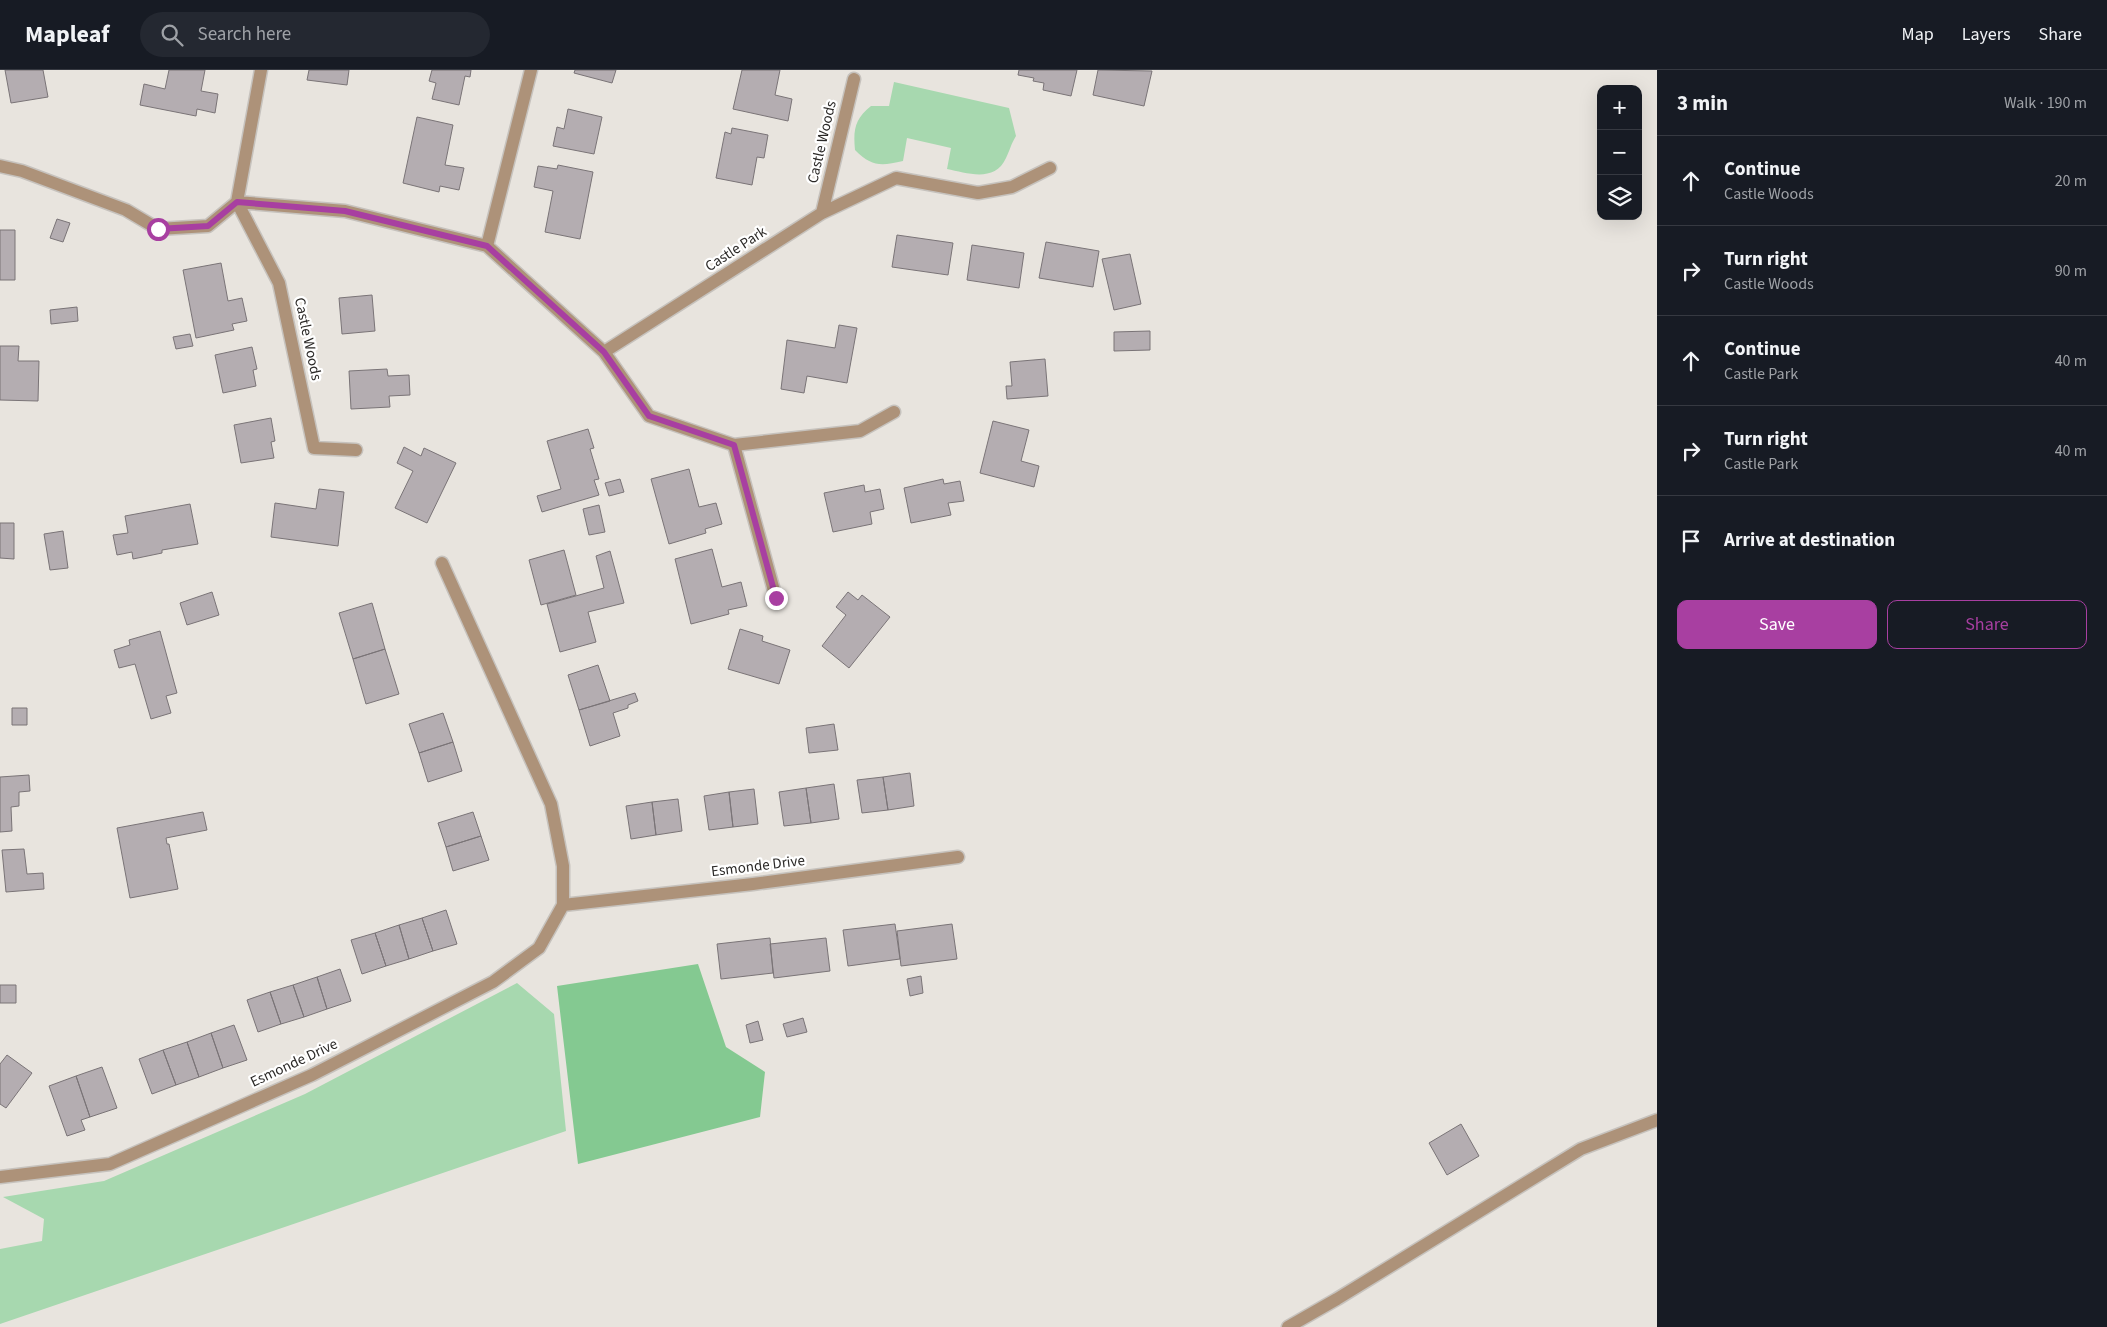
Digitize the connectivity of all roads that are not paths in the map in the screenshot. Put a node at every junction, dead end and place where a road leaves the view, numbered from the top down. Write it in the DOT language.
graph roads {
  1 [pos="261,70"];
  2 [pos="530,70"];
  3 [pos="854,79"];
  4 [pos="0,166"];
  5 [pos="1050,168"];
  6 [pos="237,202"];
  7 [pos="822,213"];
  8 [pos="487,246"];
  9 [pos="604,352"];
  10 [pos="894,412"];
  11 [pos="734,445"];
  12 [pos="356,450"];
  13 [pos="442,564"];
  14 [pos="776,598"];
  15 [pos="958,857"];
  16 [pos="563,905"];
  17 [pos="1657,1120"];
  18 [pos="0,1177"];
  19 [pos="1288,1327"];
  1 -- 6 [label="street"];
  2 -- 8 [label="street"];
  3 -- 7 [label="street, Castle Woods"];
  4 -- 6 [label="street"];
  5 -- 7 [label="street, Castle Park"];
  6 -- 8 [label="street"];
  6 -- 12 [label="street, Castle Woods"];
  7 -- 9 [label="street, Castle Park"];
  8 -- 9 [label="street"];
  9 -- 11 [label="street"];
  10 -- 11 [label="street"];
  11 -- 14 [label="street"];
  13 -- 16 [label="street, Esmonde Drive"];
  15 -- 16 [label="street, Esmonde Drive"];
  16 -- 18 [label="street, Esmonde Drive"];
  17 -- 19 [label="street"];
}
